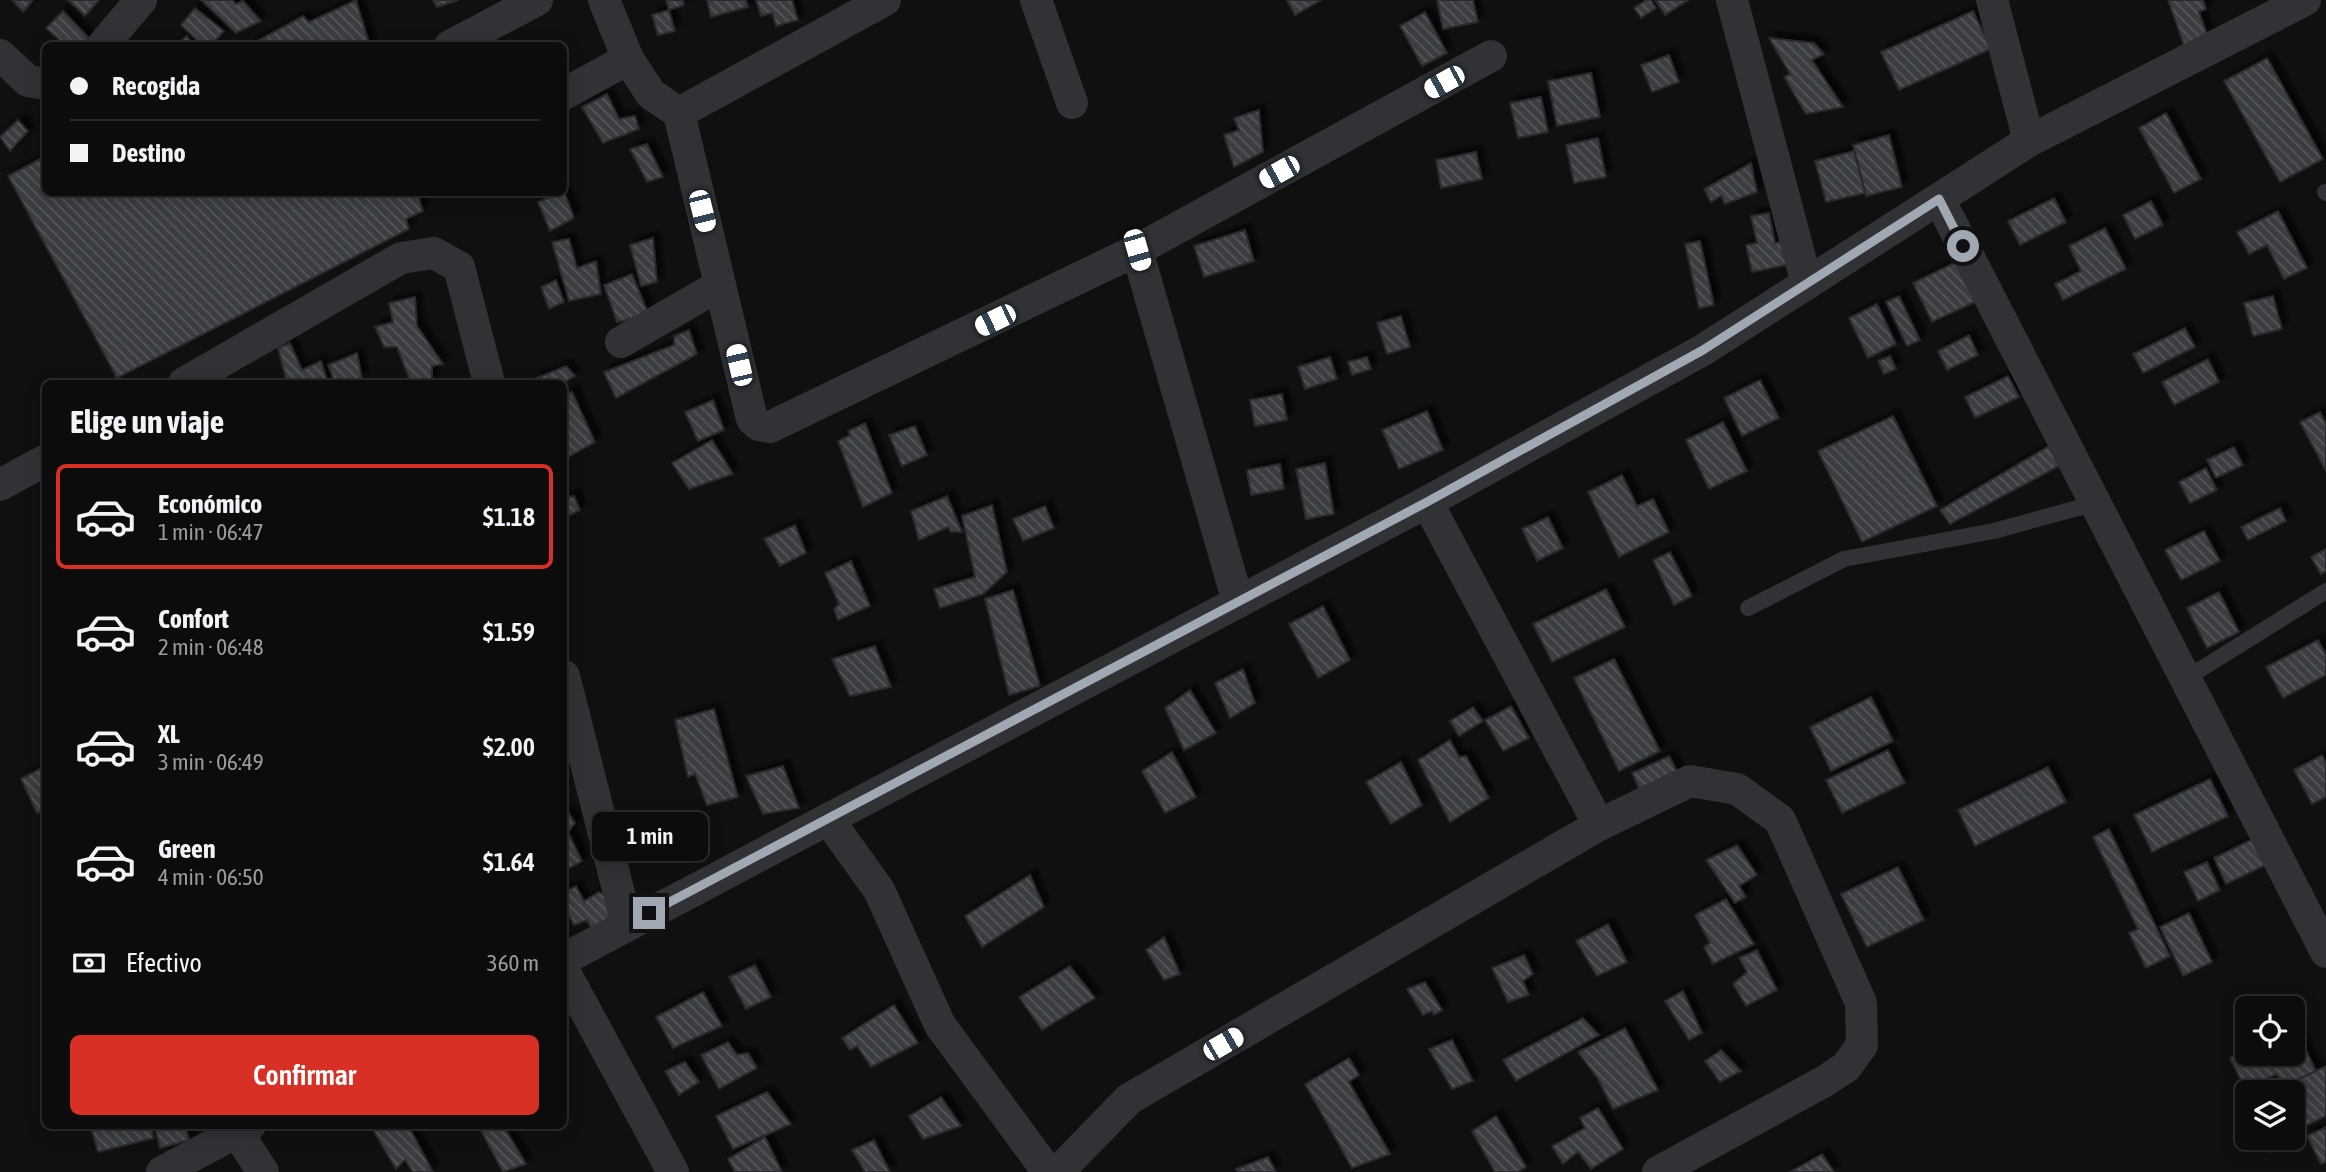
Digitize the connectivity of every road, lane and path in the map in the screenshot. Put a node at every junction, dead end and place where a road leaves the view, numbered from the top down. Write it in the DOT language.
graph roads {
  1 [pos="141,0"];
  2 [pos="537,0"];
  3 [pos="604,0"];
  4 [pos="885,0"];
  5 [pos="1036,0"];
  6 [pos="1731,0"];
  7 [pos="1992,0"];
  8 [pos="2305,0"];
  9 [pos="105,42"];
  10 [pos="458,42"];
  11 [pos="0,55"];
  12 [pos="1491,56"];
  13 [pos="628,59"];
  14 [pos="36,83"];
  15 [pos="567,92"];
  16 [pos="1072,103"];
  17 [pos="679,113"];
  18 [pos="2029,141"];
  19 [pos="1939,199"];
  20 [pos="1137,250"];
  21 [pos="1807,284"];
  22 [pos="720,285"];
  23 [pos="621,342"];
  24 [pos="223,373"];
  25 [pos="196,380"];
  26 [pos="488,380"];
  27 [pos="42,462"];
  28 [pos="0,485"];
  29 [pos="1427,502"];
  30 [pos="2096,503"];
  31 [pos="2326,591"];
  32 [pos="1238,602"];
  33 [pos="1748,608"];
  34 [pos="2185,678"];
  35 [pos="567,688"];
  36 [pos="828,819"];
  37 [pos="1599,825"];
  38 [pos="627,925"];
  39 [pos="2326,952"];
  40 [pos="567,957"];
  41 [pos="567,977"];
  42 [pos="244,1129"];
  43 [pos="162,1172"];
  44 [pos="263,1172"];
  45 [pos="673,1172"];
  46 [pos="1048,1172"];
  47 [pos="1058,1172"];
  48 [pos="1658,1172"];
  1 -- 9 [label="street"];
  2 -- 10 [label="street"];
  3 -- 13 [label="street"];
  4 -- 17 [label="street"];
  5 -- 16 [label="street"];
  6 -- 21 [label="street"];
  7 -- 18 [label="street"];
  8 -- 18 [label="street"];
  11 -- 14 [label="street"];
  12 -- 20 [label="street"];
  13 -- 15 [label="street"];
  13 -- 17 [label="street"];
  17 -- 22 [label="street"];
  18 -- 19 [label="street"];
  19 -- 21 [label="street"];
  19 -- 30 [label="street"];
  20 -- 22 [label="street"];
  20 -- 32 [label="street"];
  21 -- 29 [label="street"];
  22 -- 23 [label="street"];
  24 -- 25 [label="street"];
  24 -- 26 [label="street"];
  27 -- 28 [label="street"];
  29 -- 32 [label="street"];
  29 -- 37 [label="street"];
  30 -- 33 [label="lane"];
  30 -- 34 [label="street"];
  31 -- 34 [label="lane"];
  32 -- 36 [label="street"];
  34 -- 39 [label="street"];
  35 -- 38 [label="street"];
  36 -- 38 [label="street"];
  36 -- 46 [label="street"];
  37 -- 47 [label="street"];
  37 -- 48 [label="street"];
  38 -- 40 [label="street"];
  41 -- 45 [label="street"];
  42 -- 43 [label="street"];
  42 -- 44 [label="street"];
}
